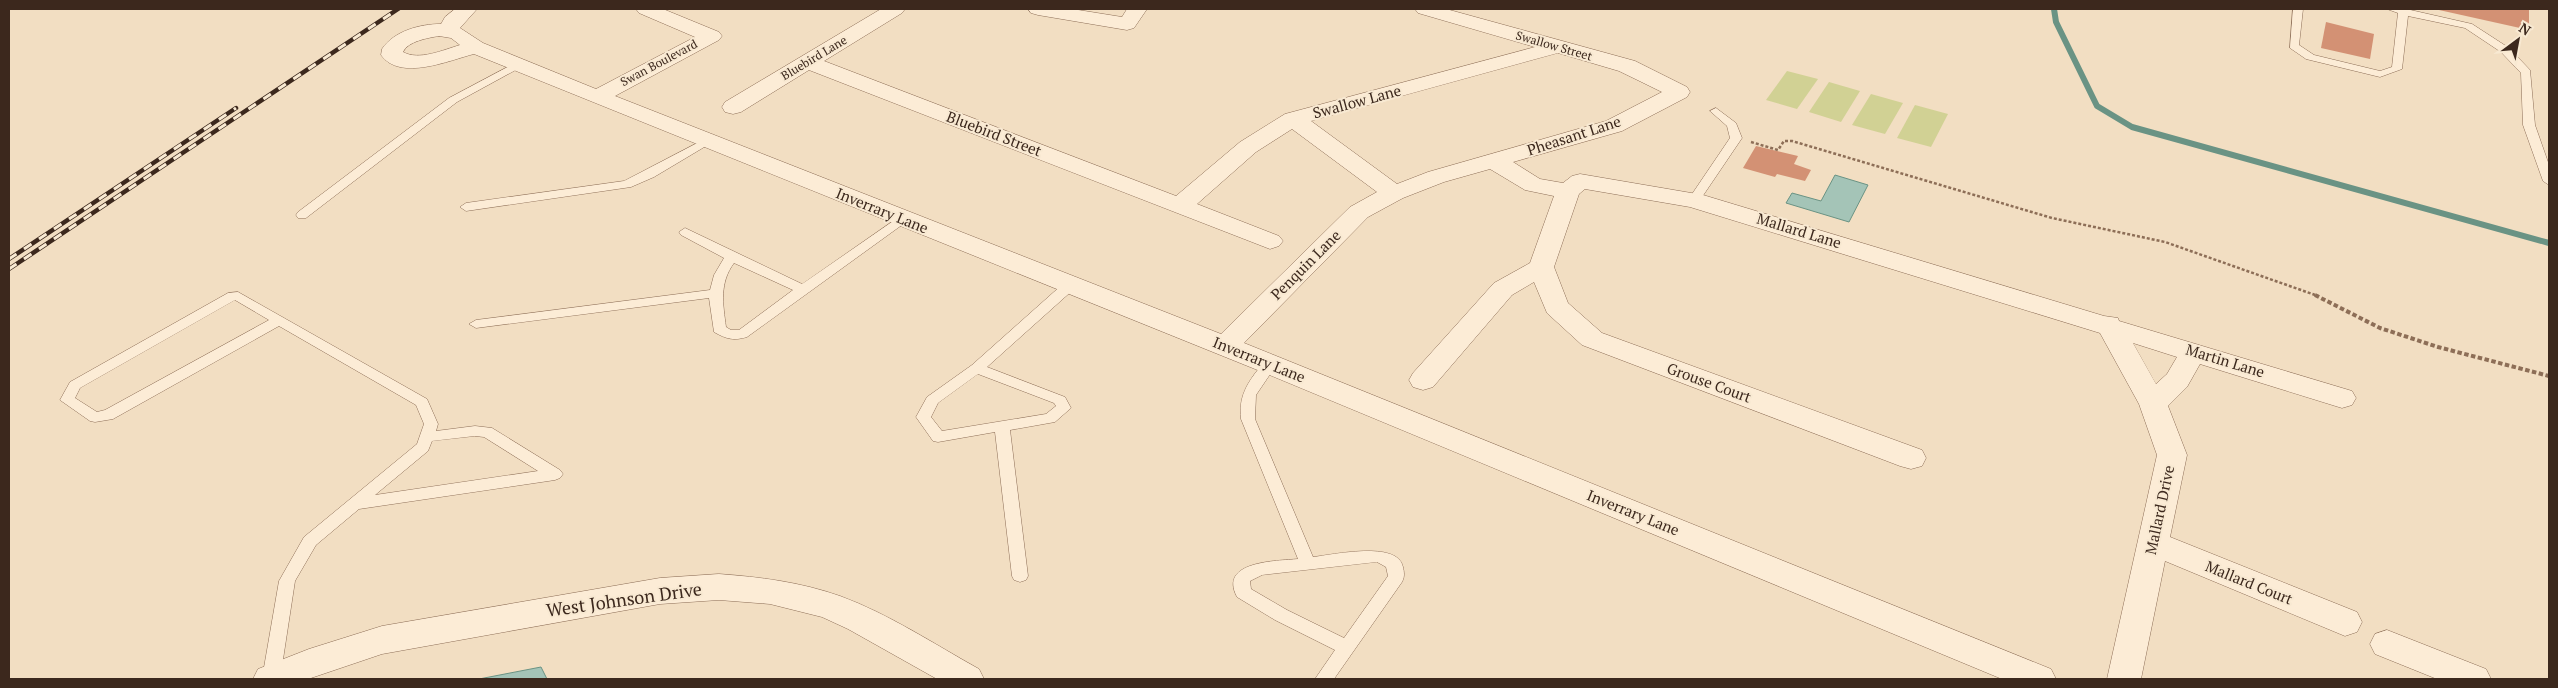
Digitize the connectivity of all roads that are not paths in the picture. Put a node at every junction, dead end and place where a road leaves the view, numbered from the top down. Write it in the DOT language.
graph roads {
  1 [pos="467,9"];
  2 [pos="646,9"];
  3 [pos="895,9"];
  4 [pos="1038,9"];
  5 [pos="1137,9"];
  6 [pos="1425,9"];
  7 [pos="2298,9"];
  8 [pos="2397,10"];
  9 [pos="2427,13"];
  10 [pos="449,30"];
  11 [pos="476,47"];
  12 [pos="1480,47"];
  13 [pos="1557,47"];
  14 [pos="807,62"];
  15 [pos="519,64"];
  16 [pos="1679,92"];
  17 [pos="597,97"];
  18 [pos="733,107"];
  19 [pos="1716,111"];
  20 [pos="1294,119"];
  21 [pos="706,141"];
  22 [pos="1494,161"];
  23 [pos="2549,181"];
  24 [pos="1568,191"];
  25 [pos="1394,193"];
  26 [pos="1694,200"];
  27 [pos="1181,206"];
  28 [pos="466,208"];
  29 [pos="302,215"];
  30 [pos="902,219"];
  31 [pos="686,232"];
  32 [pos="1270,241"];
  33 [pos="732,258"];
  34 [pos="1541,267"];
  35 [pos="1069,286"];
  36 [pos="803,289"];
  37 [pos="715,293"];
  38 [pos="279,320"];
  39 [pos="476,324"];
  40 [pos="2108,324"];
  41 [pos="1225,346"];
  42 [pos="2194,352"];
  43 [pos="1270,364"];
  44 [pos="977,368"];
  45 [pos="1424,380"];
  46 [pos="2342,398"];
  47 [pos="2153,404"];
  48 [pos="1002,426"];
  49 [pos="426,437"];
  50 [pos="1912,458"];
  51 [pos="353,504"];
  52 [pos="2153,543"];
  53 [pos="1308,564"];
  54 [pos="1020,576"];
  55 [pos="2345,622"];
  56 [pos="2387,644"];
  57 [pos="1346,647"];
  58 [pos="951,676"];
  59 [pos="2030,678"];
  60 [pos="271,679"];
  61 [pos="1324,679"];
  62 [pos="2124,679"];
  63 [pos="2474,679"];
  1 -- 10 [label="street"];
  2 -- 17 [label="street, Swan Boulevard"];
  3 -- 14 [label="street, Bluebird Lane"];
  4 -- 5 [label="street"];
  6 -- 12 [label="street, Swallow Street"];
  7 -- 8 [label="lane"];
  8 -- 9 [label="lane"];
  9 -- 23 [label="lane"];
  10 -- 11 [label="street, Inverrary Lane"];
  10 -- 11 [label="street"];
  11 -- 15 [label="street, Inverrary Lane"];
  12 -- 13 [label="street, Swallow Lane"];
  12 -- 13 [label="street, Swallow Street"];
  12 -- 20 [label="street, Swallow Lane"];
  13 -- 16 [label="street, Swallow Street"];
  14 -- 18 [label="street, Bluebird Lane"];
  14 -- 27 [label="street, Bluebird Street"];
  15 -- 17 [label="street, Inverrary Lane"];
  15 -- 29 [label="lane"];
  16 -- 22 [label="street, Pheasant Lane"];
  17 -- 21 [label="street, Inverrary Lane"];
  19 -- 26 [label="lane"];
  20 -- 25 [label="street"];
  20 -- 27 [label="street, Swallow Lane"];
  21 -- 28 [label="lane"];
  21 -- 30 [label="street, Inverrary Lane"];
  22 -- 24 [label="street"];
  22 -- 25 [label="street, Pheasant Lane"];
  24 -- 26 [label="street, Mallard Lane"];
  24 -- 34 [label="street"];
  25 -- 41 [label="street, Penquin Lane"];
  26 -- 40 [label="street, Mallard Lane"];
  27 -- 32 [label="street, Bluebird Street"];
  30 -- 35 [label="street, Inverrary Lane"];
  30 -- 36 [label="lane"];
  31 -- 33 [label="lane"];
  33 -- 36 [label="lane"];
  33 -- 37 [label="lane"];
  34 -- 45 [label="street"];
  34 -- 50 [label="street, Grouse Court"];
  35 -- 41 [label="street, Inverrary Lane"];
  35 -- 44 [label="lane"];
  36 -- 37 [label="lane"];
  37 -- 39 [label="lane"];
  38 -- 38 [label="lane"];
  38 -- 49 [label="lane"];
  40 -- 42 [label="street, Martin Lane"];
  40 -- 47 [label="street, Mallard Drive"];
  41 -- 43 [label="street, Inverrary Lane"];
  42 -- 46 [label="street, Martin Lane"];
  42 -- 47 [label="street"];
  43 -- 53 [label="lane"];
  43 -- 59 [label="street, Inverrary Lane"];
  44 -- 48 [label="lane"];
  44 -- 48 [label="lane"];
  47 -- 52 [label="street, Mallard Drive"];
  48 -- 54 [label="lane"];
  49 -- 51 [label="lane"];
  49 -- 51 [label="lane"];
  51 -- 60 [label="lane"];
  52 -- 55 [label="street, Mallard Court"];
  52 -- 62 [label="street, Mallard Drive"];
  53 -- 57 [label="lane"];
  53 -- 57 [label="lane"];
  56 -- 63 [label="street"];
  57 -- 61 [label="lane"];
  58 -- 60 [label="street, West Johnson Drive"];
}
